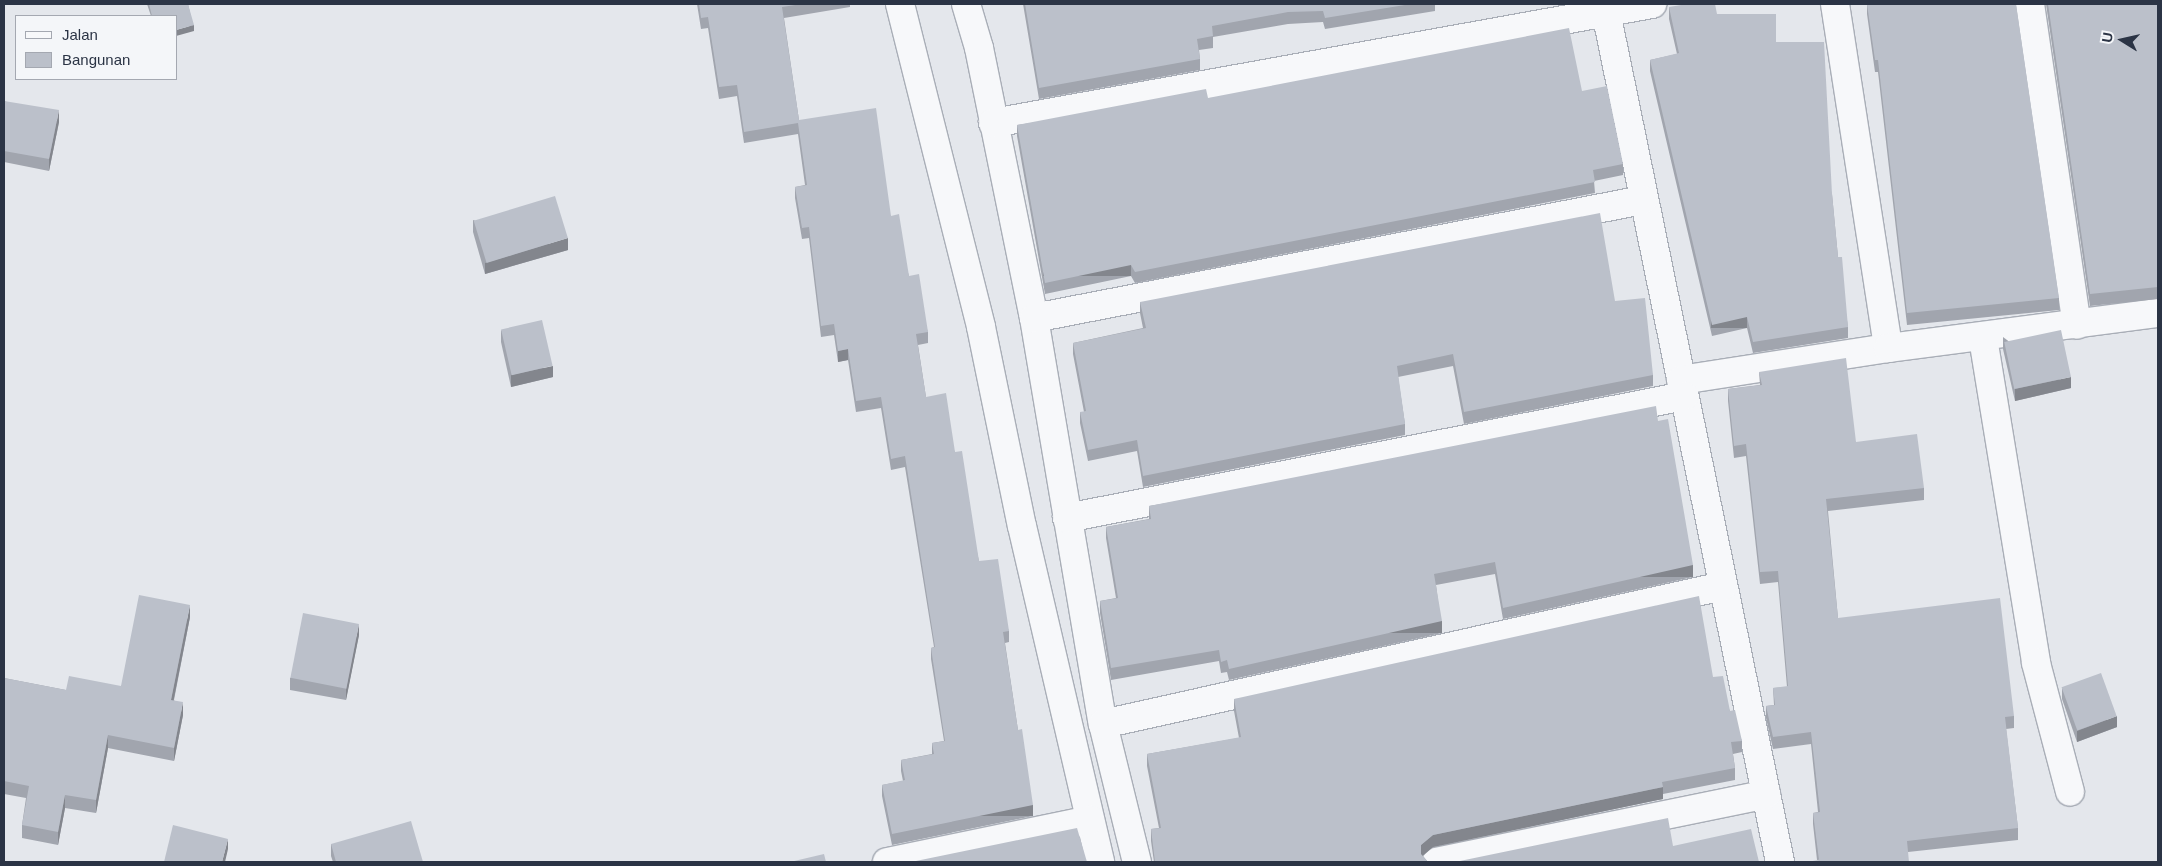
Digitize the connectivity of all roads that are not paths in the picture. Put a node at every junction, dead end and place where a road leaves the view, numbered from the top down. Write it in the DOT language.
graph roads {
  1 [pos="900,4"];
  2 [pos="966,4"];
  3 [pos="1652,4"];
  4 [pos="1834,4"];
  5 [pos="2030,4"];
  6 [pos="1606,12"];
  7 [pos="993,123"];
  8 [pos="1643,200"];
  9 [pos="2158,313"];
  10 [pos="1034,318"];
  11 [pos="2078,325"];
  12 [pos="1983,338"];
  13 [pos="1888,348"];
  14 [pos="1682,388"];
  15 [pos="1067,518"];
  16 [pos="1723,586"];
  17 [pos="1103,724"];
  18 [pos="2070,792"];
  19 [pos="1766,794"];
  20 [pos="1090,820"];
  21 [pos="887,862"];
  22 [pos="1100,862"];
  23 [pos="1137,862"];
  24 [pos="1436,862"];
  25 [pos="1780,862"];
  1 -- 20 [label="street"];
  2 -- 7 [label="street"];
  3 -- 6 [label="street"];
  4 -- 13 [label="street"];
  5 -- 11 [label="street"];
  6 -- 7 [label="street"];
  6 -- 8 [label="street"];
  7 -- 10 [label="street"];
  8 -- 10 [label="street"];
  8 -- 14 [label="street"];
  9 -- 11 [label="street"];
  10 -- 15 [label="street"];
  11 -- 12 [label="street"];
  12 -- 13 [label="street"];
  12 -- 18 [label="street"];
  13 -- 14 [label="street"];
  14 -- 15 [label="street"];
  14 -- 16 [label="street"];
  15 -- 17 [label="street"];
  16 -- 17 [label="street"];
  16 -- 19 [label="street"];
  17 -- 23 [label="street"];
  19 -- 24 [label="street"];
  19 -- 25 [label="street"];
  20 -- 21 [label="street"];
  20 -- 22 [label="street"];
}
